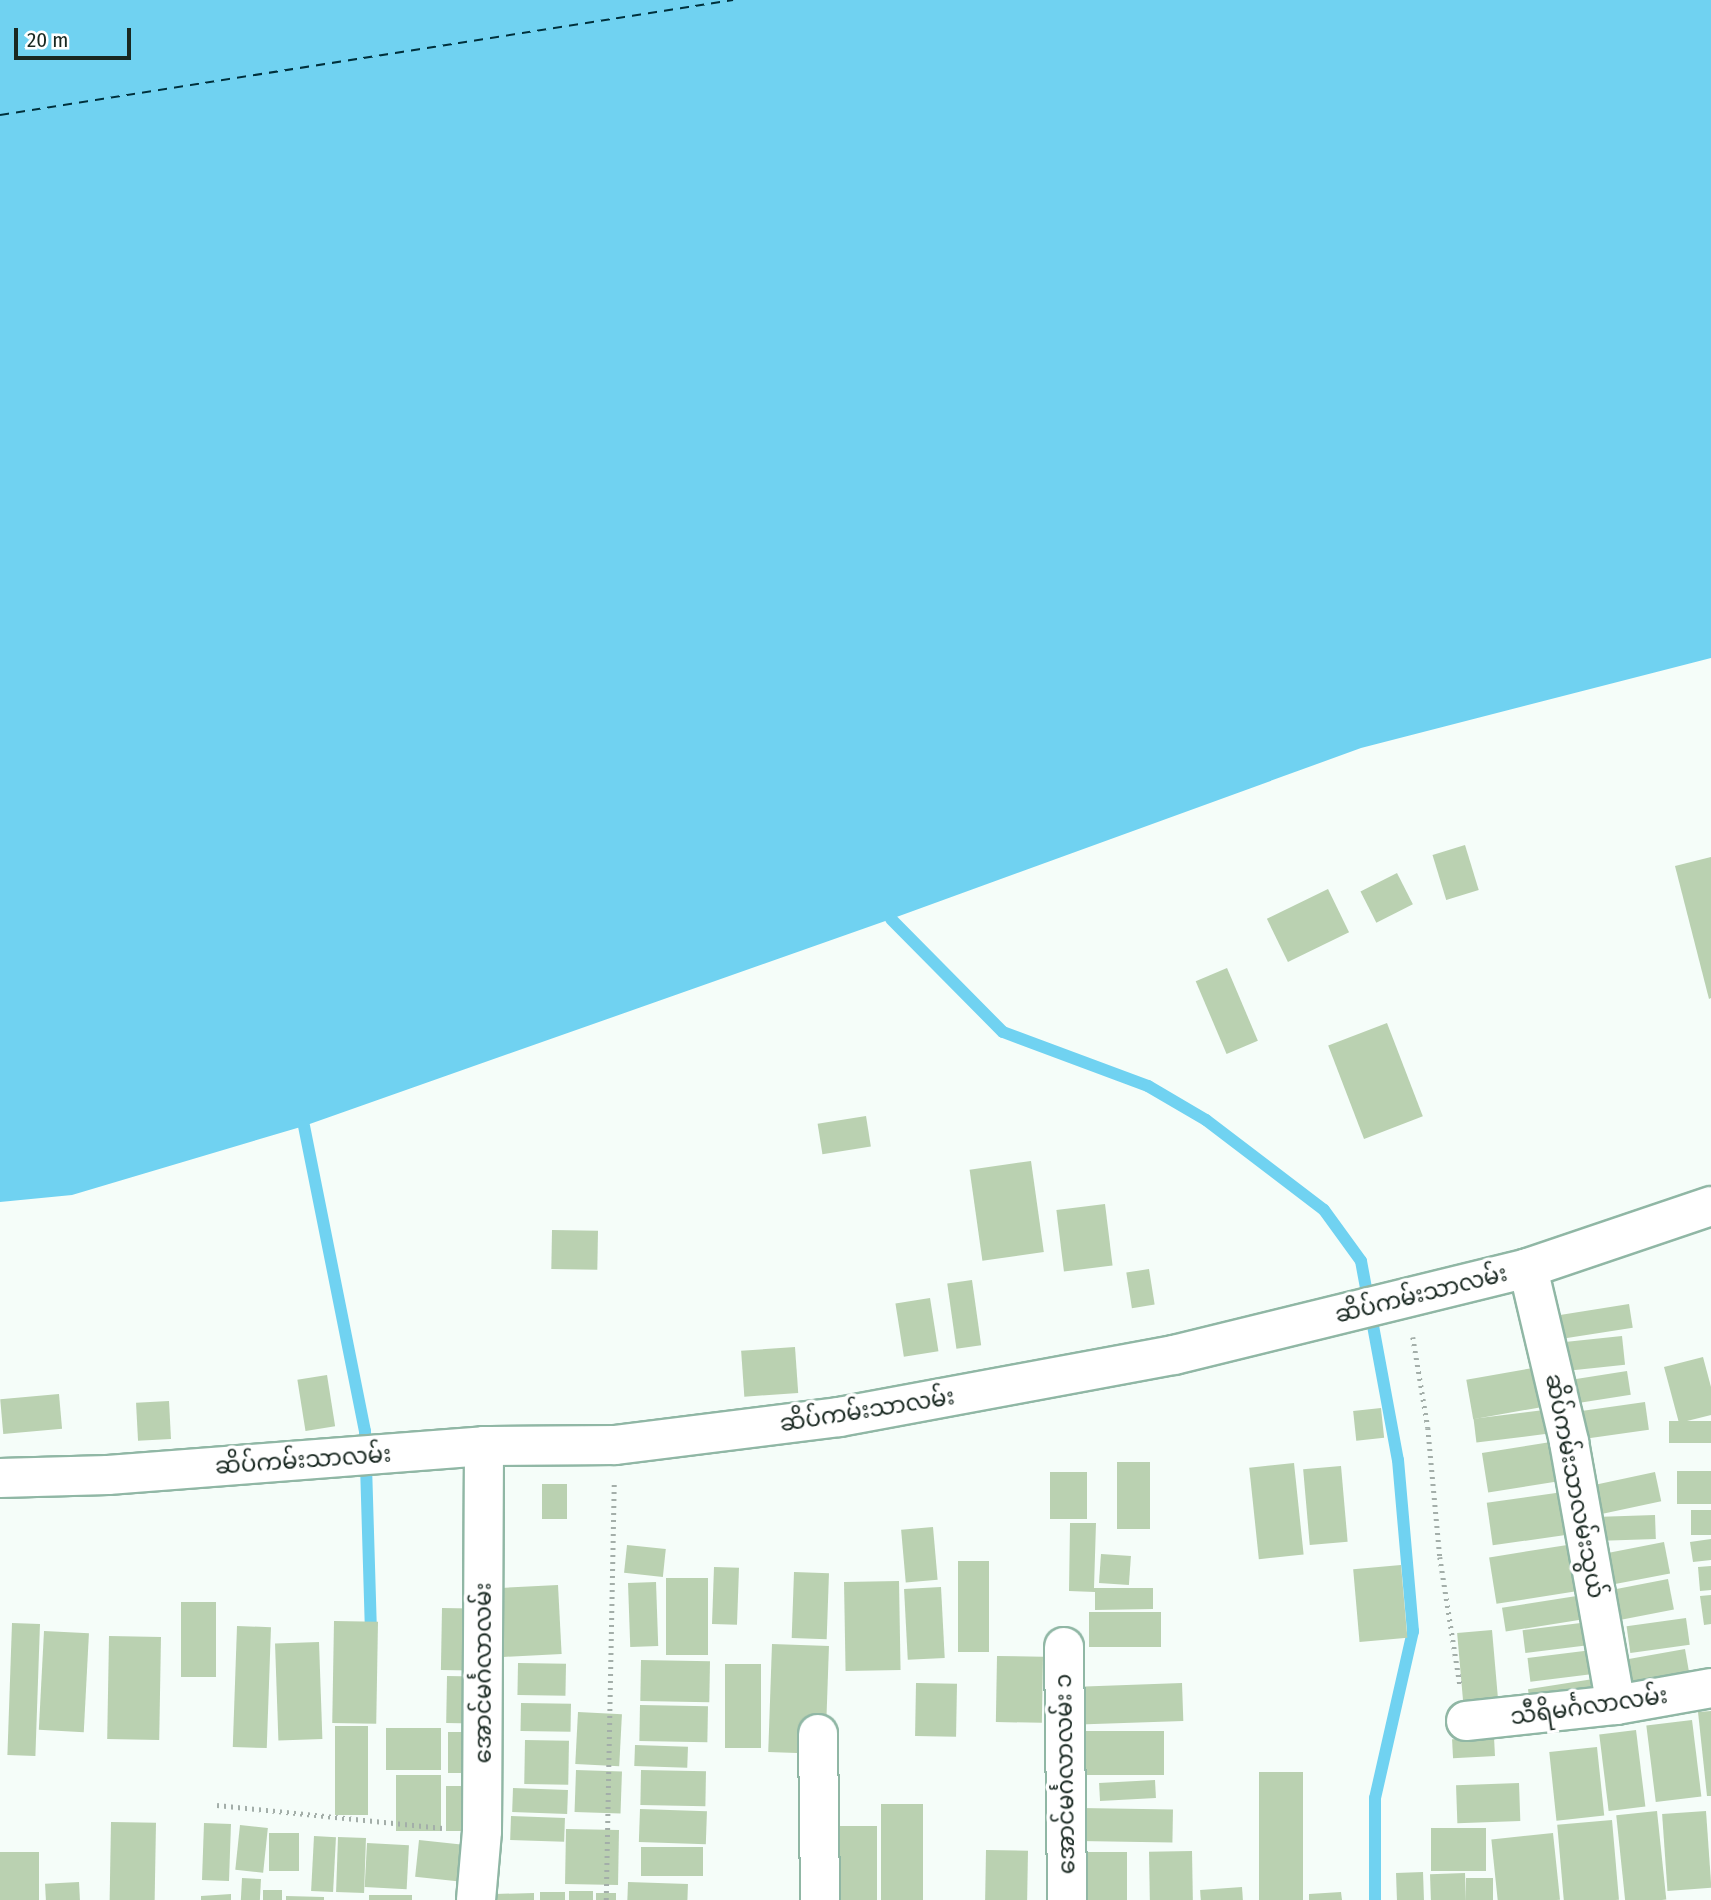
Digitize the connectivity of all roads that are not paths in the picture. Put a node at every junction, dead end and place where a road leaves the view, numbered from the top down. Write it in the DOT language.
graph roads {
  1 [pos="1709,1218"];
  2 [pos="1528,1268"];
  3 [pos="484,1446"];
  4 [pos="0,1478"];
  5 [pos="1064,1647"];
  6 [pos="1711,1688"];
  7 [pos="1616,1705"];
  8 [pos="1466,1721"];
  9 [pos="818,1734"];
  10 [pos="476,1900"];
  11 [pos="820,1900"];
  12 [pos="1067,1900"];
  1 -- 2 [label="street, ဆိပ်ကမ်းသာလမ်း"];
  2 -- 3 [label="street, ဆိပ်ကမ်းသာလမ်း"];
  2 -- 7 [label="street, ဆိပ်ကမ်းသာလမ်းသွယ်"];
  3 -- 4 [label="street, ဆိပ်ကမ်းသာလမ်း"];
  3 -- 10 [label="street, အောင်မင်္ဂလာလမ်း"];
  5 -- 12 [label="street, အောင်မင်္ဂလာလမ်း ၁"];
  6 -- 7 [label="street, သီရိမင်္ဂလာလမ်း"];
  7 -- 8 [label="street, သီရိမင်္ဂလာလမ်း"];
  9 -- 11 [label="street"];
}
